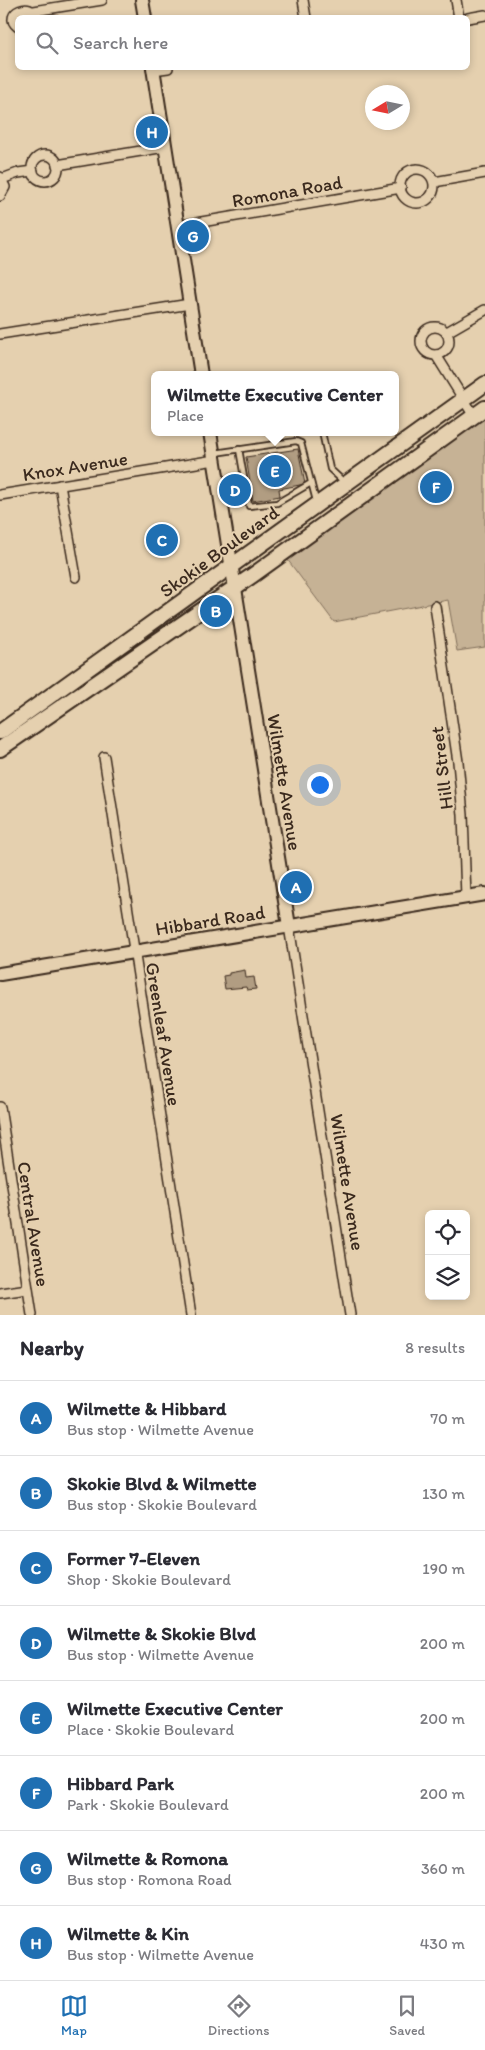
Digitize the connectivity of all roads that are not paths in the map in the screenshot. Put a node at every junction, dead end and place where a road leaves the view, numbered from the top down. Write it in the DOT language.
graph roads {
  1 [pos="102,0"];
  2 [pos="142,0"];
  3 [pos="303,0"];
  4 [pos="456,0"];
  5 [pos="34,14"];
  6 [pos="144,15"];
  7 [pos="306,15"];
  8 [pos="458,15"];
  9 [pos="485,15"];
  10 [pos="4,16"];
  11 [pos="470,18"];
  12 [pos="15,26"];
  13 [pos="153,70"];
  14 [pos="166,147"];
  15 [pos="57,165"];
  16 [pos="33,171"];
  17 [pos="485,174"];
  18 [pos="1,178"];
  19 [pos="434,182"];
  20 [pos="400,188"];
  21 [pos="0,196"];
  22 [pos="178,226"];
  23 [pos="190,304"];
  24 [pos="485,310"];
  25 [pos="447,332"];
  26 [pos="0,334"];
  27 [pos="436,355"];
  28 [pos="200,371"];
  29 [pos="485,384"];
  30 [pos="463,399"];
  31 [pos="480,412"];
  32 [pos="211,436"];
  33 [pos="323,436"];
  34 [pos="239,450"];
  35 [pos="214,456"];
  36 [pos="345,483"];
  37 [pos="311,484"];
  38 [pos="60,485"];
  39 [pos="0,495"];
  40 [pos="316,504"];
  41 [pos="232,564"];
  42 [pos="76,577"];
  43 [pos="235,587"];
  44 [pos="435,606"];
  45 [pos="0,732"];
  46 [pos="0,749"];
  47 [pos="104,757"];
  48 [pos="485,894"];
  49 [pos="466,897"];
  50 [pos="289,926"];
  51 [pos="134,952"];
  52 [pos="0,974"];
  53 [pos="0,1108"];
  54 [pos="2,1133"];
  55 [pos="28,1289"];
  56 [pos="0,1293"];
  57 [pos="32,1315"];
  58 [pos="191,1315"];
  59 [pos="350,1315"];
  1 -- 5 [label="street"];
  2 -- 6 [label="street"];
  3 -- 7 [label="street"];
  4 -- 8 [label="street"];
  5 -- 10 [label="street"];
  9 -- 11 [label="street"];
  10 -- 12 [label="street"];
  13 -- 14 [label="street"];
  14 -- 15 [label="street"];
  14 -- 22 [label="street"];
  15 -- 16 [label="street"];
  15 -- 16 [label="street"];
  16 -- 18 [label="street"];
  17 -- 19 [label="street"];
  18 -- 21 [label="street"];
  19 -- 20 [label="street"];
  19 -- 20 [label="street"];
  20 -- 22 [label="street, Romona Road"];
  22 -- 23 [label="street"];
  23 -- 26 [label="street"];
  23 -- 28 [label="street"];
  24 -- 25 [label="street"];
  25 -- 27 [label="street"];
  25 -- 27 [label="street"];
  27 -- 30 [label="street"];
  29 -- 30 [label="main road, Skokie Boulevard"];
  30 -- 31 [label="street"];
  30 -- 36 [label="main road, Skokie Boulevard"];
  31 -- 43 [label="main road, Skokie Boulevard"];
  32 -- 35 [label="street, Wilmette Avenue"];
  33 -- 36 [label="lane"];
  34 -- 35 [label="lane"];
  34 -- 37 [label="lane"];
  34 -- 37 [label="lane"];
  35 -- 38 [label="street, Knox Avenue"];
  35 -- 41 [label="street, Wilmette Avenue"];
  36 -- 40 [label="main road, Skokie Boulevard"];
  37 -- 40 [label="lane"];
  38 -- 39 [label="street, Knox Avenue"];
  38 -- 42 [label="street"];
  40 -- 41 [label="main road, Skokie Boulevard"];
  41 -- 43 [label="street, Wilmette Avenue"];
  41 -- 45 [label="main road, Skokie Boulevard"];
  43 -- 46 [label="main road, Skokie Boulevard"];
  43 -- 50 [label="street, Wilmette Avenue"];
  44 -- 49 [label="street, Hill Street"];
  47 -- 51 [label="street, Greenleaf Avenue"];
  48 -- 49 [label="street, Hibbard Road"];
  49 -- 50 [label="street, Hibbard Road"];
  50 -- 51 [label="street, Hibbard Road"];
  50 -- 59 [label="street, Wilmette Avenue"];
  51 -- 52 [label="street, Hibbard Road"];
  51 -- 58 [label="street, Greenleaf Avenue"];
  53 -- 54 [label="street, Central Avenue"];
  54 -- 55 [label="street, Central Avenue"];
  55 -- 56 [label="street"];
  55 -- 57 [label="street, Central Avenue"];
}
